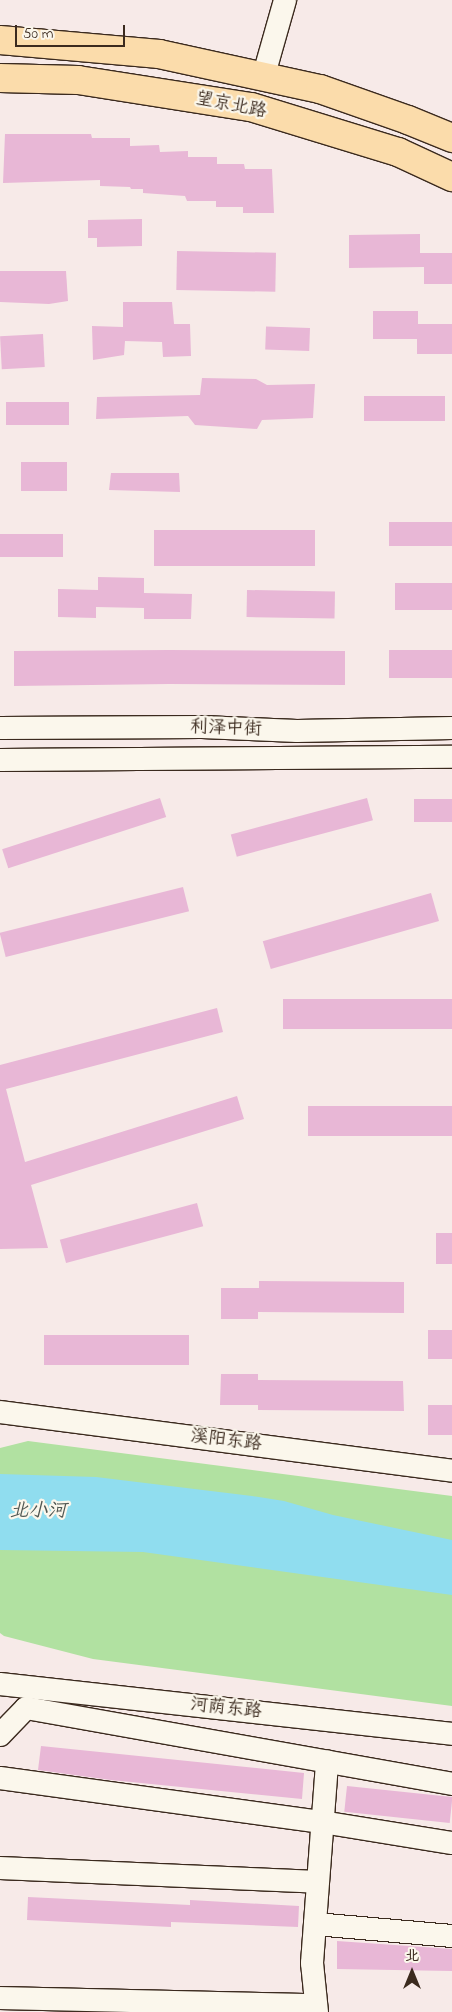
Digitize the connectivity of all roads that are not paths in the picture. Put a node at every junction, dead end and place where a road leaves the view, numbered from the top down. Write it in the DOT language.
graph roads {
  1 [pos="285,0"];
  2 [pos="0,40"];
  3 [pos="0,78"];
  4 [pos="263,78"];
  5 [pos="452,138"];
  6 [pos="452,177"];
  7 [pos="0,728"];
  8 [pos="452,728"];
  9 [pos="452,757"];
  10 [pos="0,760"];
  11 [pos="0,1412"];
  12 [pos="452,1471"];
  13 [pos="0,1684"];
  14 [pos="452,1734"];
  15 [pos="0,1735"];
  16 [pos="327,1762"];
  17 [pos="0,1778"];
  18 [pos="452,1784"];
  19 [pos="322,1822"];
  20 [pos="452,1843"];
  21 [pos="0,1868"];
  22 [pos="318,1882"];
  23 [pos="315,1924"];
  24 [pos="452,1936"];
  25 [pos="0,1998"];
  26 [pos="317,2008"];
  1 -- 4 [label="street"];
  2 -- 4 [label="main road, 望京北路"];
  3 -- 6 [label="main road, 望京北路"];
  4 -- 5 [label="main road, 望京北路"];
  7 -- 8 [label="street, 利泽中街"];
  9 -- 10 [label="street, 利泽中街"];
  11 -- 12 [label="street, 溪阳东路"];
  13 -- 14 [label="street, 河荫东路"];
  15 -- 16 [label="street"];
  16 -- 18 [label="street"];
  16 -- 19 [label="street"];
  17 -- 19 [label="street"];
  19 -- 20 [label="street"];
  19 -- 22 [label="street"];
  21 -- 22 [label="street"];
  22 -- 23 [label="street"];
  23 -- 24 [label="street"];
  23 -- 26 [label="street"];
  25 -- 26 [label="street"];
}
